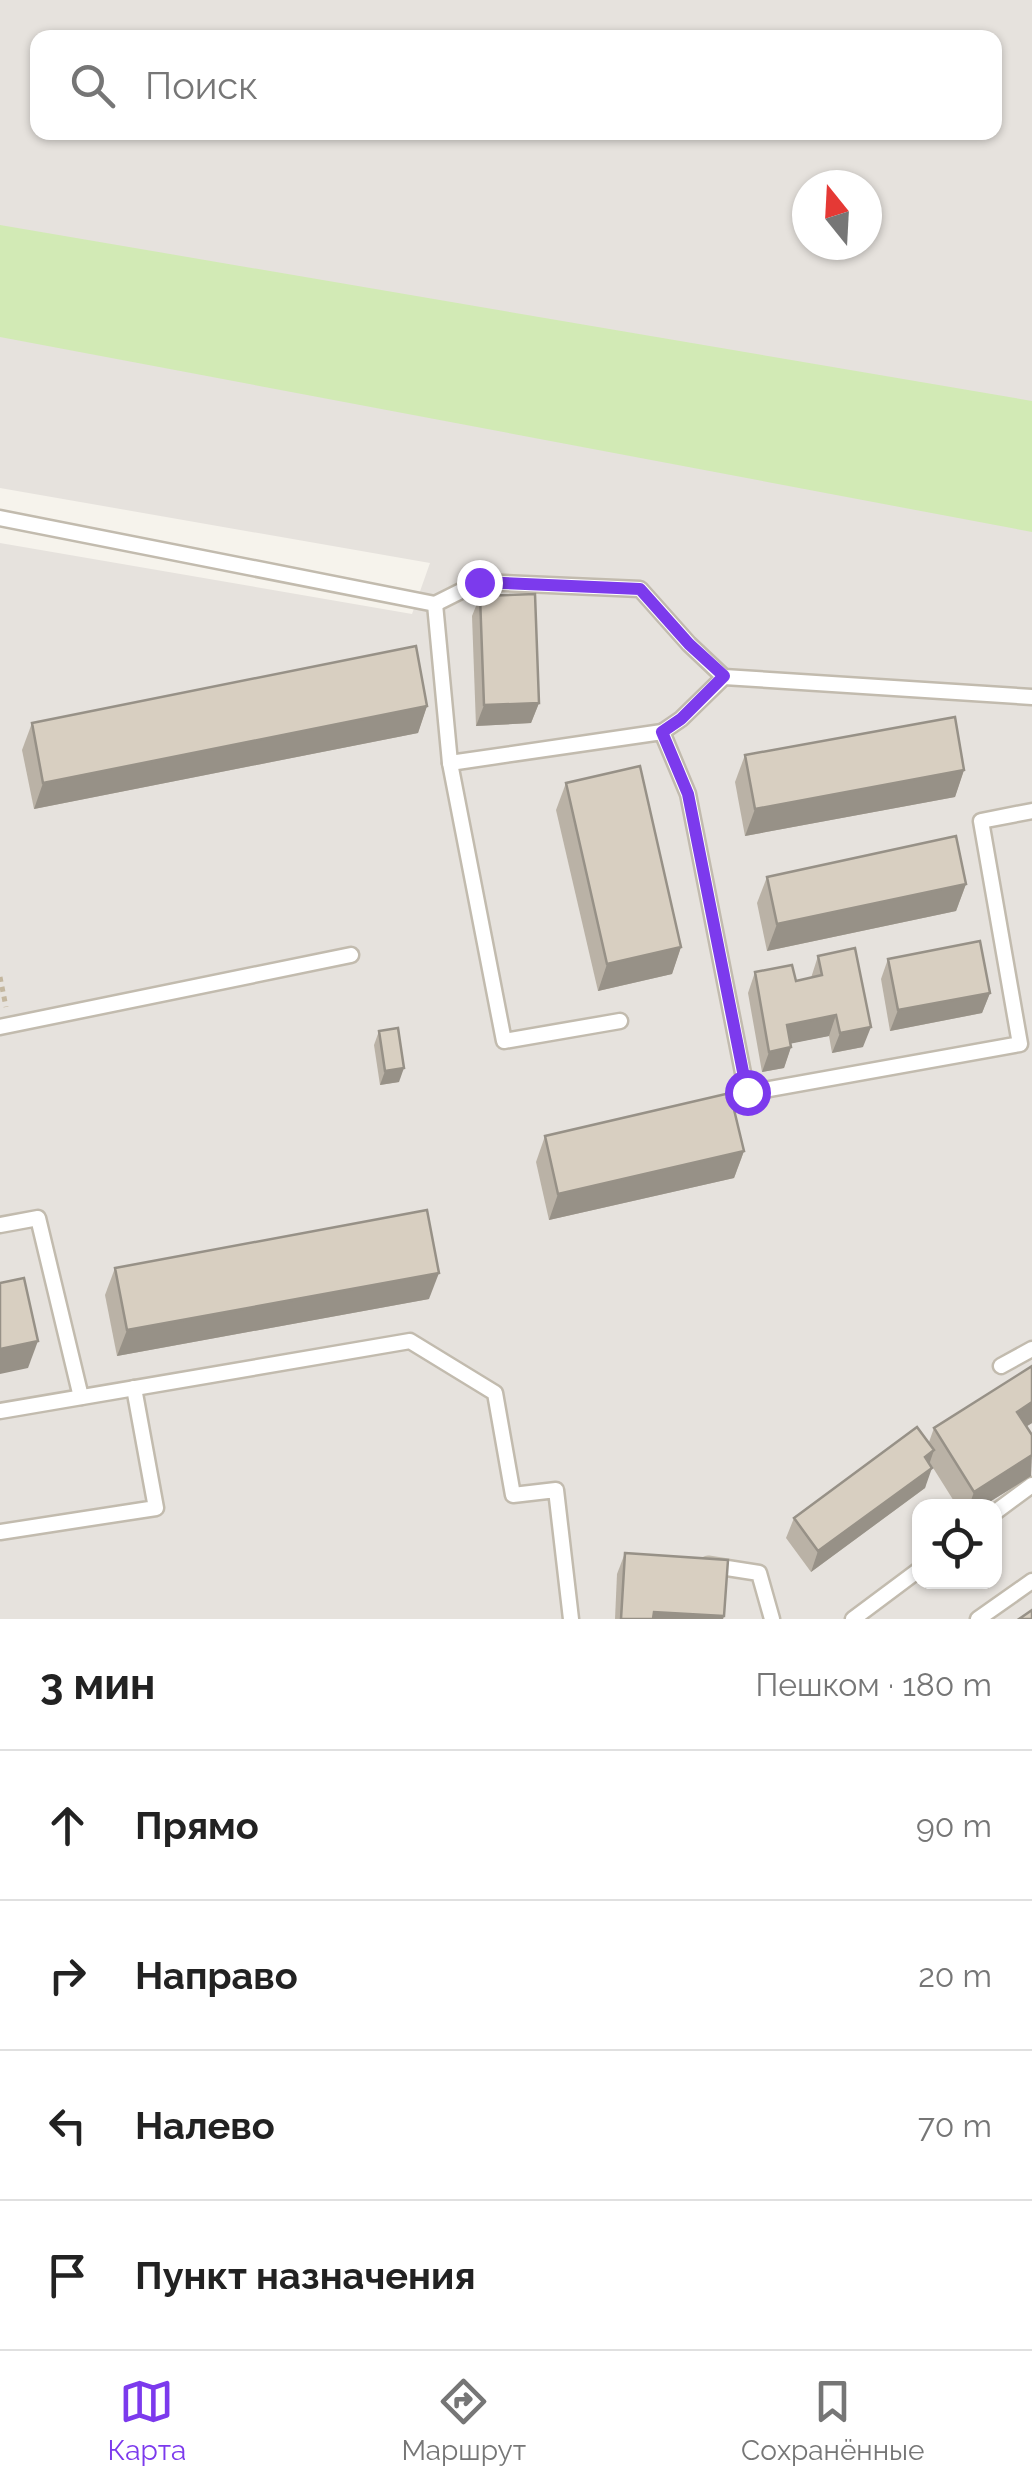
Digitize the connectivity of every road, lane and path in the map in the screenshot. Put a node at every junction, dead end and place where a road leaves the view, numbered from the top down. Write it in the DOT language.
graph roads {
  1 [pos="0,518"];
  2 [pos="436,604"];
  3 [pos="724,676"];
  4 [pos="1032,697"];
  5 [pos="662,732"];
  6 [pos="450,763"];
  7 [pos="1032,811"];
  8 [pos="351,955"];
  9 [pos="0,977"];
  10 [pos="620,1022"];
  11 [pos="4,1026"];
  12 [pos="1026,1043"];
  13 [pos="0,1226"];
  14 [pos="1032,1349"];
  15 [pos="1001,1366"];
  16 [pos="134,1388"];
  17 [pos="81,1397"];
  18 [pos="0,1411"];
  19 [pos="1032,1485"];
  20 [pos="1002,1507"];
  21 [pos="0,1532"];
  22 [pos="683,1562"];
  23 [pos="912,1575"];
  24 [pos="1032,1581"];
  25 [pos="571,1619"];
  26 [pos="772,1619"];
  27 [pos="853,1619"];
  28 [pos="978,1619"];
  1 -- 2 [label="lane"];
  2 -- 3 [label="lane"];
  2 -- 6 [label="lane"];
  3 -- 4 [label="lane"];
  3 -- 5 [label="lane"];
  5 -- 6 [label="lane"];
  5 -- 12 [label="lane"];
  6 -- 10 [label="lane"];
  7 -- 12 [label="lane"];
  8 -- 11 [label="lane"];
  9 -- 11 [label="path"];
  13 -- 17 [label="lane"];
  14 -- 15 [label="lane"];
  16 -- 17 [label="lane"];
  16 -- 21 [label="lane"];
  16 -- 25 [label="lane"];
  17 -- 18 [label="lane"];
  19 -- 20 [label="lane"];
  22 -- 26 [label="lane"];
  23 -- 27 [label="lane"];
  24 -- 28 [label="lane"];
}
